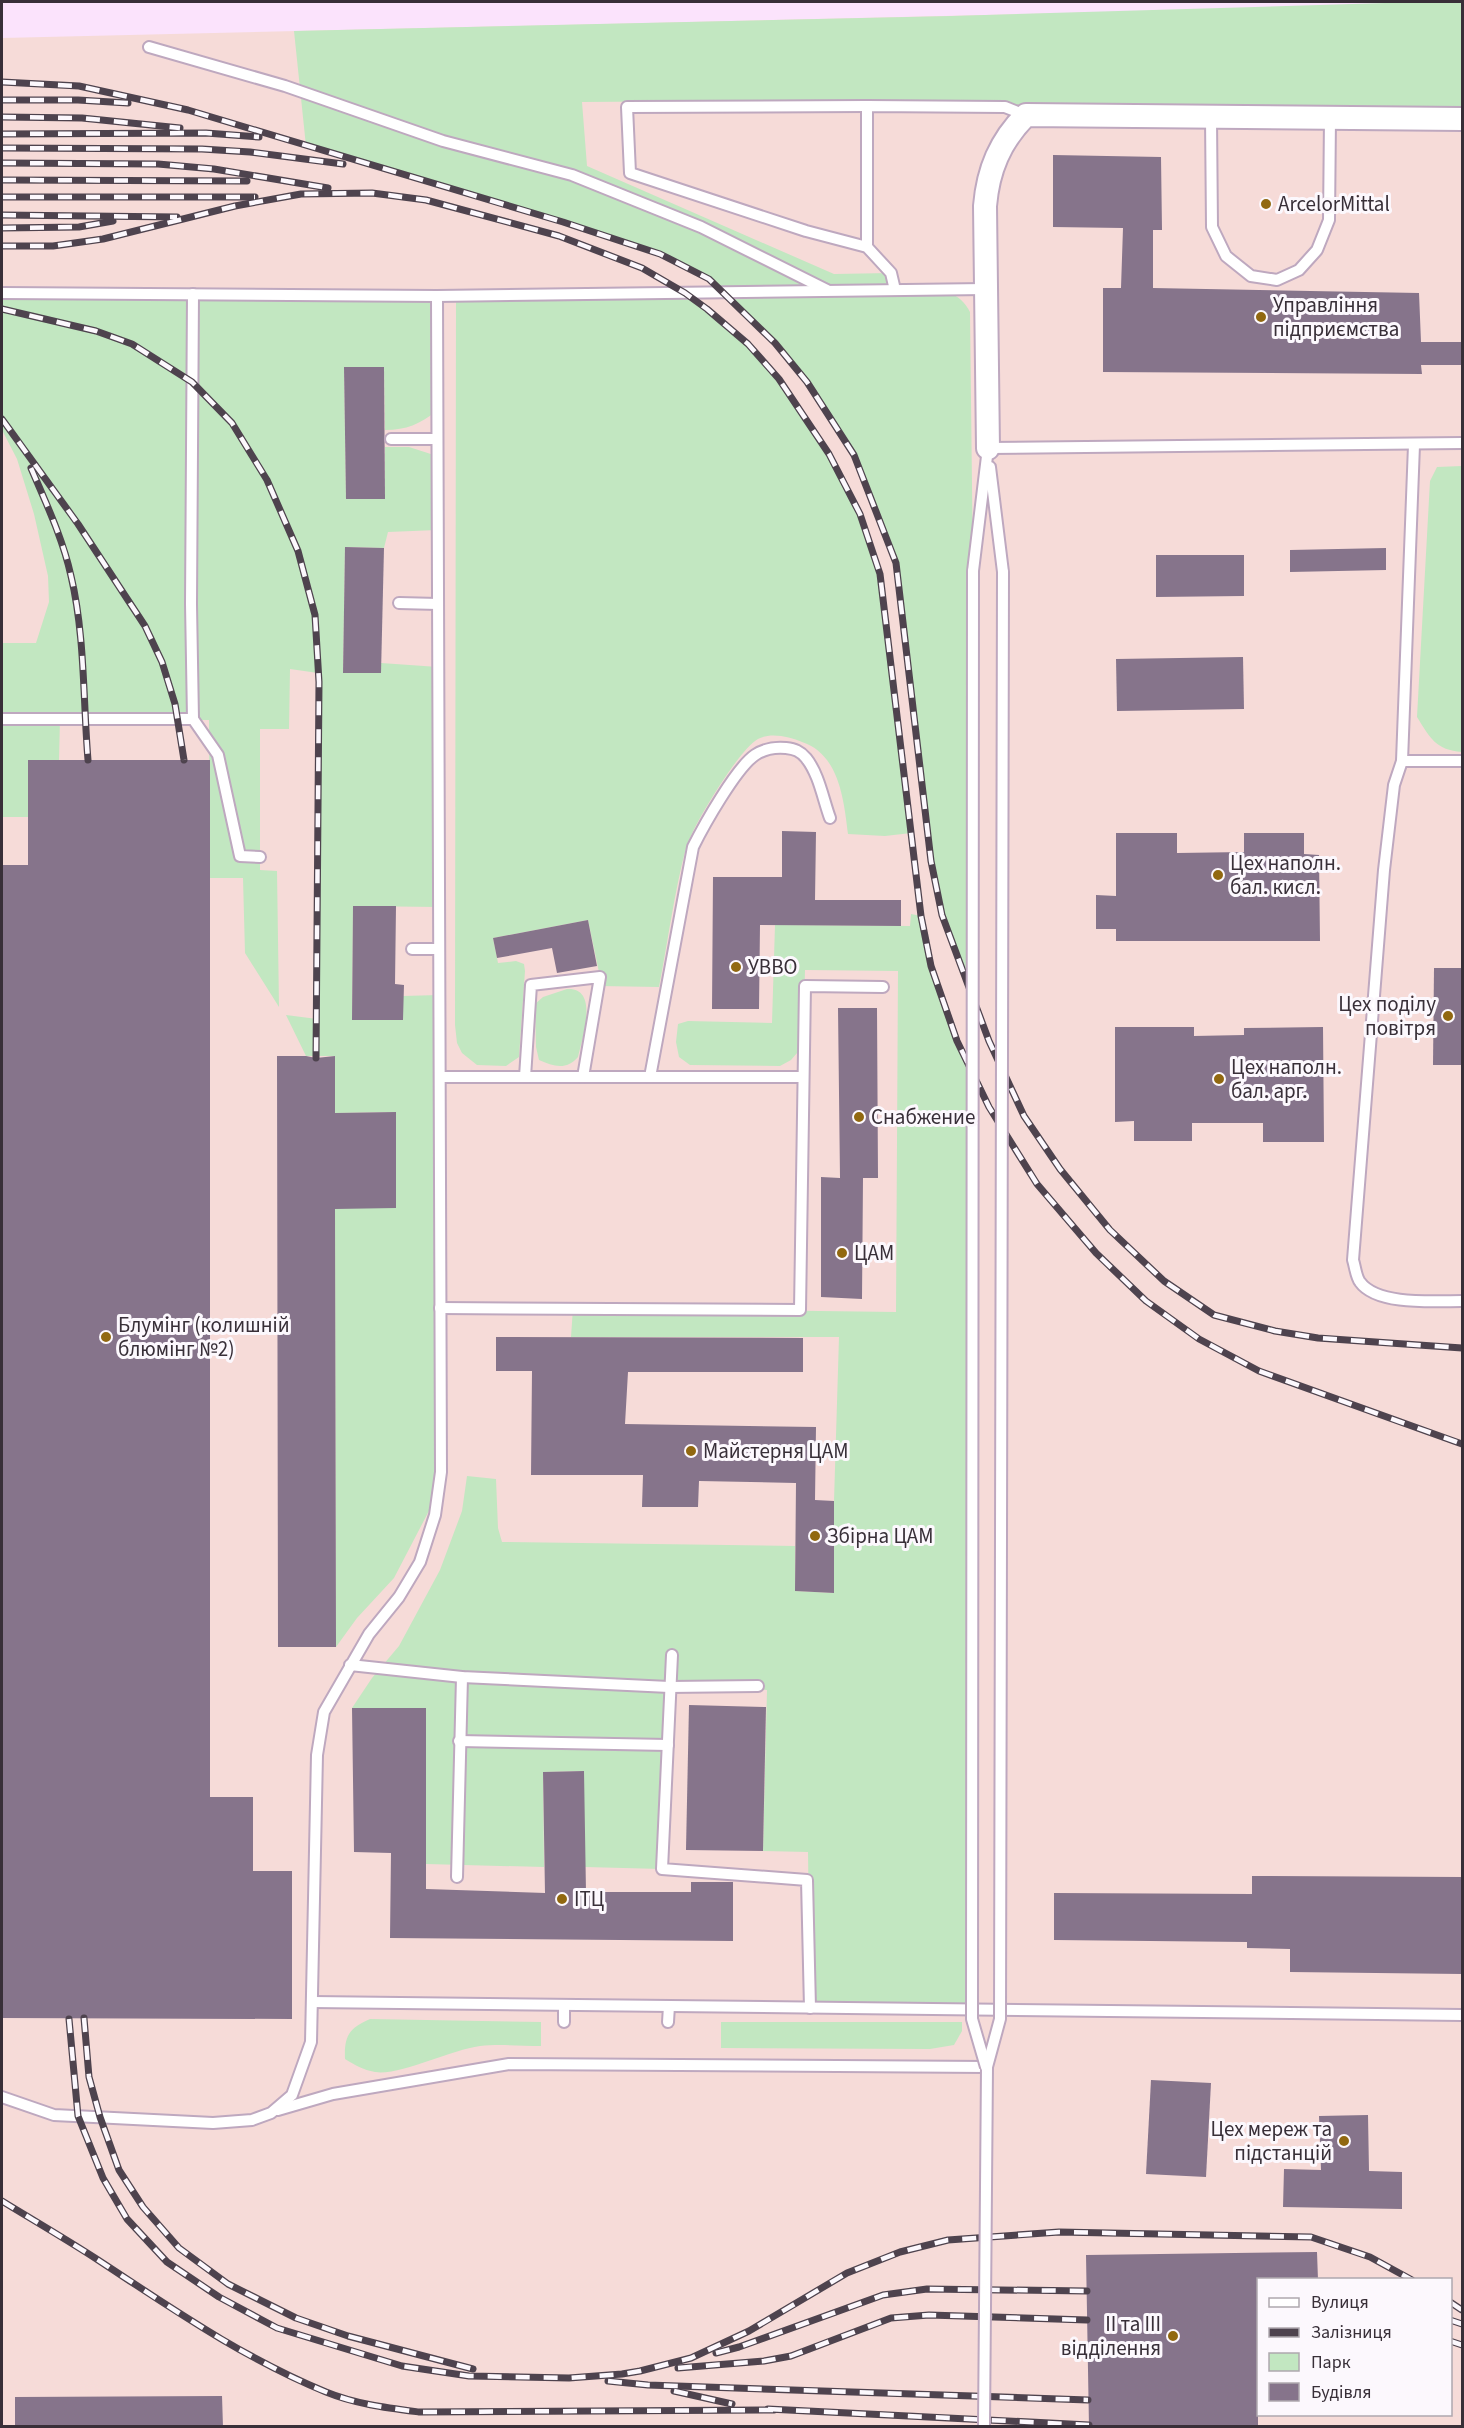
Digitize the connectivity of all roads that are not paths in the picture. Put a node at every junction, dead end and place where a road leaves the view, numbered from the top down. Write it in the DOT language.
graph roads {
  1 [pos="149,47"];
  2 [pos="867,106"];
  3 [pos="1026,115"];
  4 [pos="1211,118"];
  5 [pos="1330,118"];
  6 [pos="1462,119"];
  7 [pos="867,247"];
  8 [pos="986,289"];
  9 [pos="895,290"];
  10 [pos="829,291"];
  11 [pos="2,293"];
  12 [pos="193,294"];
  13 [pos="436,296"];
  14 [pos="437,439"];
  15 [pos="391,440"];
  16 [pos="1462,442"];
  17 [pos="1414,445"];
  18 [pos="988,448"];
  19 [pos="399,603"];
  20 [pos="438,604"];
  21 [pos="2,719"];
  22 [pos="193,719"];
  23 [pos="1402,760"];
  24 [pos="1462,761"];
  25 [pos="830,818"];
  26 [pos="260,857"];
  27 [pos="412,949"];
  28 [pos="439,949"];
  29 [pos="883,987"];
  30 [pos="440,1077"];
  31 [pos="525,1077"];
  32 [pos="583,1077"];
  33 [pos="650,1077"];
  34 [pos="802,1077"];
  35 [pos="1462,1301"];
  36 [pos="440,1308"];
  37 [pos="672,1655"];
  38 [pos="350,1665"];
  39 [pos="462,1677"];
  40 [pos="758,1686"];
  41 [pos="669,1687"];
  42 [pos="459,1741"];
  43 [pos="668,1744"];
  44 [pos="456,1877"];
  45 [pos="312,2002"];
  46 [pos="564,2005"];
  47 [pos="669,2006"];
  48 [pos="810,2008"];
  49 [pos="1462,2015"];
  50 [pos="564,2022"];
  51 [pos="668,2022"];
  52 [pos="987,2067"];
  53 [pos="2,2097"];
  54 [pos="270,2113"];
  55 [pos="984,2427"];
  1 -- 10 [label="lane"];
  2 -- 3 [label="lane"];
  2 -- 7 [label="lane"];
  2 -- 7 [label="lane"];
  3 -- 4 [label="street"];
  3 -- 8 [label="street"];
  4 -- 5 [label="street"];
  4 -- 5 [label="lane"];
  5 -- 6 [label="street"];
  7 -- 9 [label="lane"];
  8 -- 9 [label="lane"];
  8 -- 18 [label="street"];
  9 -- 10 [label="lane"];
  10 -- 13 [label="lane"];
  11 -- 12 [label="lane"];
  12 -- 13 [label="lane"];
  12 -- 22 [label="lane"];
  13 -- 14 [label="lane"];
  14 -- 15 [label="lane"];
  14 -- 20 [label="lane"];
  16 -- 17 [label="lane"];
  17 -- 18 [label="lane"];
  17 -- 23 [label="lane"];
  18 -- 52 [label="lane, bridge"];
  18 -- 52 [label="lane, bridge"];
  19 -- 20 [label="lane"];
  20 -- 28 [label="lane"];
  21 -- 22 [label="lane"];
  22 -- 26 [label="lane"];
  23 -- 24 [label="lane"];
  23 -- 35 [label="lane"];
  25 -- 33 [label="lane"];
  27 -- 28 [label="lane"];
  28 -- 30 [label="lane"];
  29 -- 34 [label="lane"];
  30 -- 31 [label="lane"];
  30 -- 36 [label="lane"];
  31 -- 32 [label="lane"];
  31 -- 32 [label="lane"];
  32 -- 33 [label="lane"];
  33 -- 34 [label="lane"];
  34 -- 36 [label="lane"];
  36 -- 38 [label="lane"];
  37 -- 41 [label="lane"];
  38 -- 39 [label="lane"];
  38 -- 45 [label="lane"];
  39 -- 41 [label="lane"];
  39 -- 42 [label="lane"];
  40 -- 41 [label="lane"];
  41 -- 43 [label="lane"];
  42 -- 43 [label="lane"];
  42 -- 44 [label="lane"];
  43 -- 48 [label="lane"];
  45 -- 46 [label="lane"];
  45 -- 54 [label="lane"];
  46 -- 47 [label="lane"];
  46 -- 50 [label="lane"];
  47 -- 48 [label="lane"];
  47 -- 51 [label="lane"];
  48 -- 49 [label="lane"];
  52 -- 54 [label="lane"];
  52 -- 55 [label="lane, bridge"];
  53 -- 54 [label="lane"];
}
